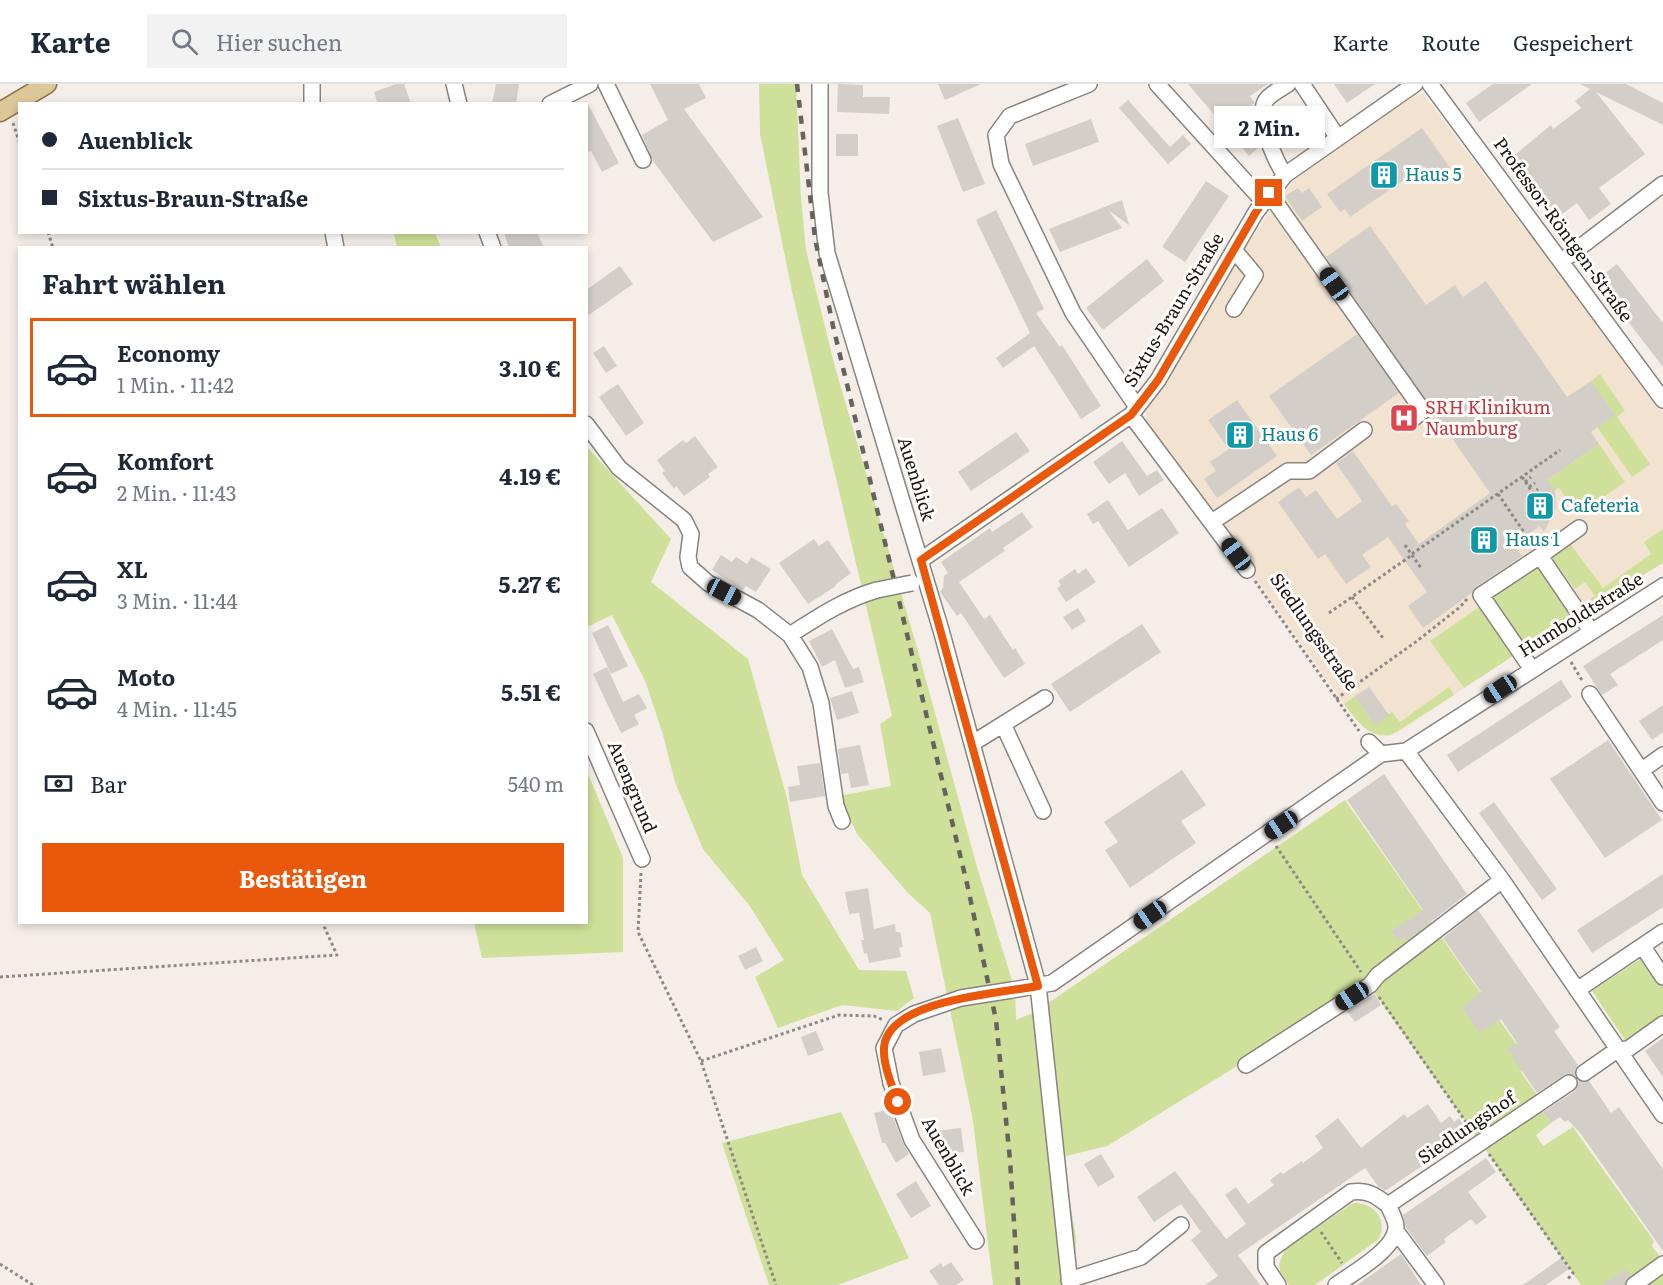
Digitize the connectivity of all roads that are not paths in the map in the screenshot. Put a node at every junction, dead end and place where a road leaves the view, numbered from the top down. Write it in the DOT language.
graph roads {
  1 [pos="47,84"];
  2 [pos="312,84"];
  3 [pos="454,84"];
  4 [pos="590,84"];
  5 [pos="606,84"];
  6 [pos="820,84"];
  7 [pos="1089,84"];
  8 [pos="1157,84"];
  9 [pos="1288,84"];
  10 [pos="1302,84"];
  11 [pos="1415,84"];
  12 [pos="1430,84"];
  13 [pos="312,102"];
  14 [pos="458,102"];
  15 [pos="554,102"];
  16 [pos="4,110"];
  17 [pos="1338,138"];
  18 [pos="643,160"];
  19 [pos="1285,175"];
  20 [pos="1663,184"];
  21 [pos="1266,197"];
  22 [pos="1234,250"];
  23 [pos="1562,261"];
  24 [pos="1234,309"];
  25 [pos="1663,400"];
  26 [pos="1134,411"];
  27 [pos="1407,423"];
  28 [pos="588,427"];
  29 [pos="1364,430"];
  30 [pos="1212,522"];
  31 [pos="1580,528"];
  32 [pos="1540,556"];
  33 [pos="921,560"];
  34 [pos="1247,570"];
  35 [pos="919,581"];
  36 [pos="1663,586"];
  37 [pos="1591,631"];
  38 [pos="790,635"];
  39 [pos="1532,668"];
  40 [pos="1590,694"];
  41 [pos="1044,698"];
  42 [pos="1003,724"];
  43 [pos="588,735"];
  44 [pos="1369,742"];
  45 [pos="973,743"];
  46 [pos="1406,750"];
  47 [pos="1382,754"];
  48 [pos="1663,755"];
  49 [pos="1642,770"];
  50 [pos="1663,803"];
  51 [pos="1042,811"];
  52 [pos="842,821"];
  53 [pos="642,860"];
  54 [pos="1502,880"];
  55 [pos="1663,932"];
  56 [pos="1643,947"];
  57 [pos="1663,976"];
  58 [pos="1038,986"];
  59 [pos="1577,990"];
  60 [pos="1663,1024"];
  61 [pos="1617,1050"];
  62 [pos="1246,1065"];
  63 [pos="1584,1073"];
  64 [pos="1569,1083"];
  65 [pos="1663,1115"];
  66 [pos="1388,1205"];
  67 [pos="1181,1225"];
  68 [pos="1396,1231"];
  69 [pos="976,1241"];
  70 [pos="1663,1264"];
  71 [pos="1070,1283"];
  72 [pos="1278,1285"];
  73 [pos="1336,1285"];
  74 [pos="1436,1285"];
  75 [pos="1634,1285"];
  1 -- 16 [label="main road"];
  2 -- 13 [label="street"];
  3 -- 14 [label="street"];
  4 -- 15 [label="street"];
  5 -- 18 [label="street"];
  6 -- 33 [label="street, Auenblick"];
  7 -- 26 [label="street, Siedlungsstraße"];
  8 -- 21 [label="street"];
  9 -- 19 [label="street"];
  10 -- 17 [label="street"];
  11 -- 17 [label="street, Sixtus-Braun-Straße"];
  12 -- 23 [label="street, Professor-Röntgen-Straße"];
  17 -- 19 [label="street, Sixtus-Braun-Straße"];
  19 -- 21 [label="street, Sixtus-Braun-Straße"];
  20 -- 23 [label="street"];
  21 -- 22 [label="street, Sixtus-Braun-Straße"];
  21 -- 27 [label="street"];
  22 -- 24 [label="street"];
  22 -- 26 [label="street, Sixtus-Braun-Straße"];
  23 -- 25 [label="street, Professor-Röntgen-Straße"];
  26 -- 30 [label="street, Siedlungsstraße"];
  26 -- 33 [label="street, Sixtus-Braun-Straße"];
  28 -- 38 [label="street"];
  29 -- 30 [label="street"];
  30 -- 34 [label="street, Siedlungsstraße"];
  31 -- 32 [label="street"];
  32 -- 37 [label="street"];
  32 -- 39 [label="street"];
  33 -- 35 [label="street, Auenblick"];
  35 -- 38 [label="street, bridge"];
  35 -- 45 [label="street, Auenblick"];
  36 -- 37 [label="street, Humboldtstraße"];
  37 -- 39 [label="street, Humboldtstraße"];
  38 -- 52 [label="street"];
  39 -- 46 [label="street, Humboldtstraße"];
  40 -- 49 [label="street"];
  41 -- 42 [label="street"];
  42 -- 45 [label="street"];
  42 -- 51 [label="street"];
  43 -- 53 [label="street, Auengrund"];
  44 -- 47 [label="street"];
  45 -- 58 [label="street, Auenblick"];
  46 -- 47 [label="street, Humboldtstraße"];
  46 -- 54 [label="street"];
  47 -- 58 [label="street, Humboldtstraße"];
  48 -- 49 [label="street"];
  49 -- 50 [label="street"];
  54 -- 59 [label="street"];
  54 -- 62 [label="street"];
  55 -- 56 [label="street"];
  56 -- 57 [label="street"];
  56 -- 59 [label="street"];
  58 -- 69 [label="street, Auenblick, bridge"];
  58 -- 71 [label="street, Auenblick"];
  59 -- 61 [label="street"];
  60 -- 61 [label="street"];
  61 -- 63 [label="street"];
  61 -- 65 [label="street"];
  64 -- 66 [label="street, Siedlungshof"];
  66 -- 68 [label="street"];
  66 -- 72 [label="street"];
  67 -- 71 [label="street"];
  68 -- 73 [label="street"];
  68 -- 74 [label="street"];
  70 -- 75 [label="street"];
}
